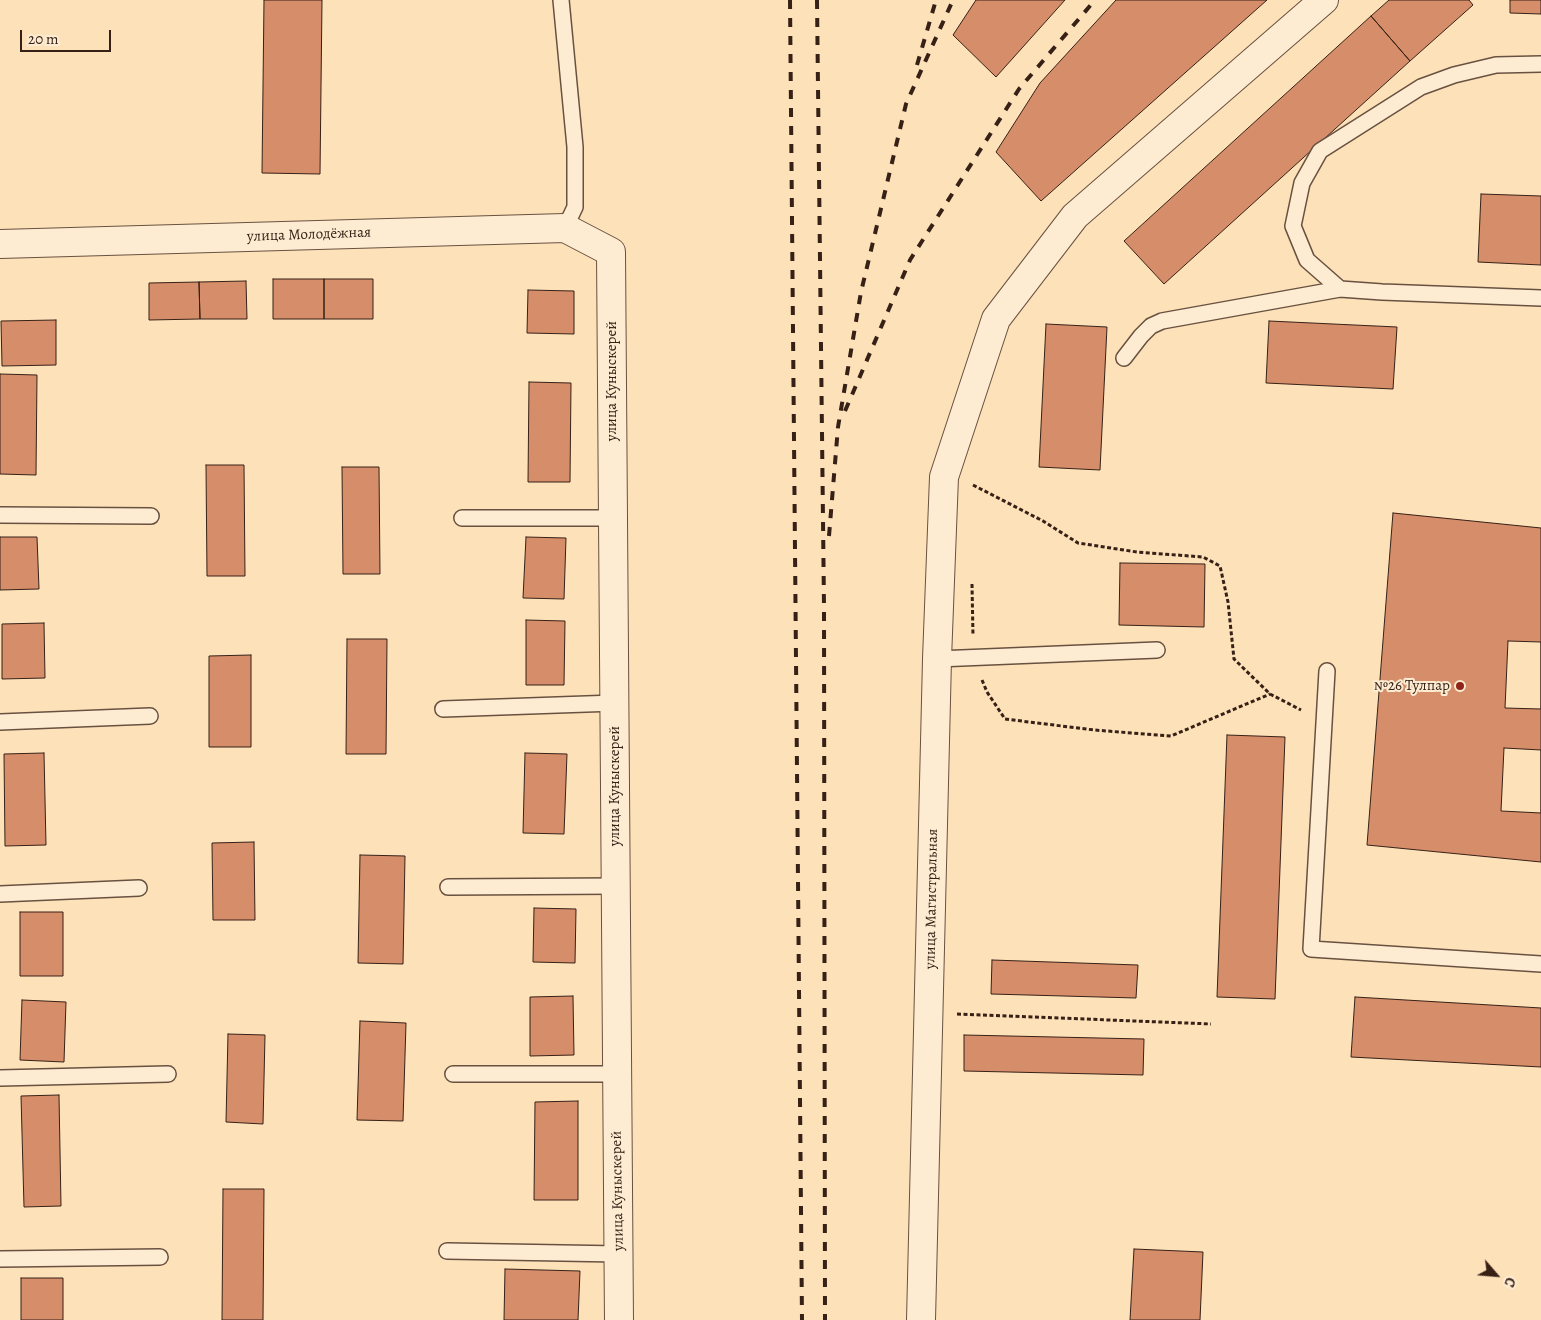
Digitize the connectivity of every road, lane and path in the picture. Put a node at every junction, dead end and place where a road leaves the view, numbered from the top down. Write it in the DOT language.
graph roads {
  1 [pos="562,0"];
  2 [pos="1324,0"];
  3 [pos="1541,64"];
  4 [pos="565,228"];
  5 [pos="0,244"];
  6 [pos="611,252"];
  7 [pos="1340,289"];
  8 [pos="1541,298"];
  9 [pos="1124,358"];
  10 [pos="944,477"];
  11 [pos="0,515"];
  12 [pos="151,516"];
  13 [pos="462,518"];
  14 [pos="613,518"];
  15 [pos="1158,650"];
  16 [pos="937,659"];
  17 [pos="1327,671"];
  18 [pos="615,703"];
  19 [pos="443,709"];
  20 [pos="150,716"];
  21 [pos="1324,721"];
  22 [pos="0,722"];
  23 [pos="616,886"];
  24 [pos="448,887"];
  25 [pos="139,888"];
  26 [pos="0,894"];
  27 [pos="1541,964"];
  28 [pos="929,1013"];
  29 [pos="1211,1024"];
  30 [pos="168,1074"];
  31 [pos="453,1074"];
  32 [pos="617,1074"];
  33 [pos="0,1078"];
  34 [pos="447,1251"];
  35 [pos="619,1254"];
  36 [pos="160,1257"];
  37 [pos="0,1259"];
  38 [pos="620,1320"];
  39 [pos="921,1320"];
  1 -- 4 [label="lane"];
  2 -- 10 [label="street, улица Магистральная"];
  3 -- 7 [label="lane"];
  4 -- 5 [label="street, улица Молодёжная"];
  4 -- 6 [label="street, улица Молодёжная"];
  6 -- 14 [label="street, улица Куныскерей"];
  7 -- 8 [label="lane"];
  7 -- 9 [label="lane"];
  10 -- 16 [label="street, улица Магистральная"];
  10 -- 21 [label="path"];
  11 -- 12 [label="lane"];
  13 -- 14 [label="lane"];
  14 -- 18 [label="street, улица Куныскерей"];
  15 -- 16 [label="lane"];
  16 -- 28 [label="street, улица Магистральная"];
  17 -- 21 [label="lane"];
  18 -- 19 [label="lane"];
  18 -- 23 [label="street, улица Куныскерей"];
  20 -- 22 [label="lane"];
  21 -- 27 [label="lane"];
  23 -- 24 [label="lane"];
  23 -- 32 [label="street, улица Куныскерей"];
  25 -- 26 [label="lane"];
  28 -- 29 [label="path"];
  28 -- 39 [label="street, улица Магистральная"];
  30 -- 33 [label="lane"];
  31 -- 32 [label="lane"];
  32 -- 35 [label="street, улица Куныскерей"];
  34 -- 35 [label="lane"];
  35 -- 38 [label="street, улица Куныскерей"];
  36 -- 37 [label="lane"];
}
